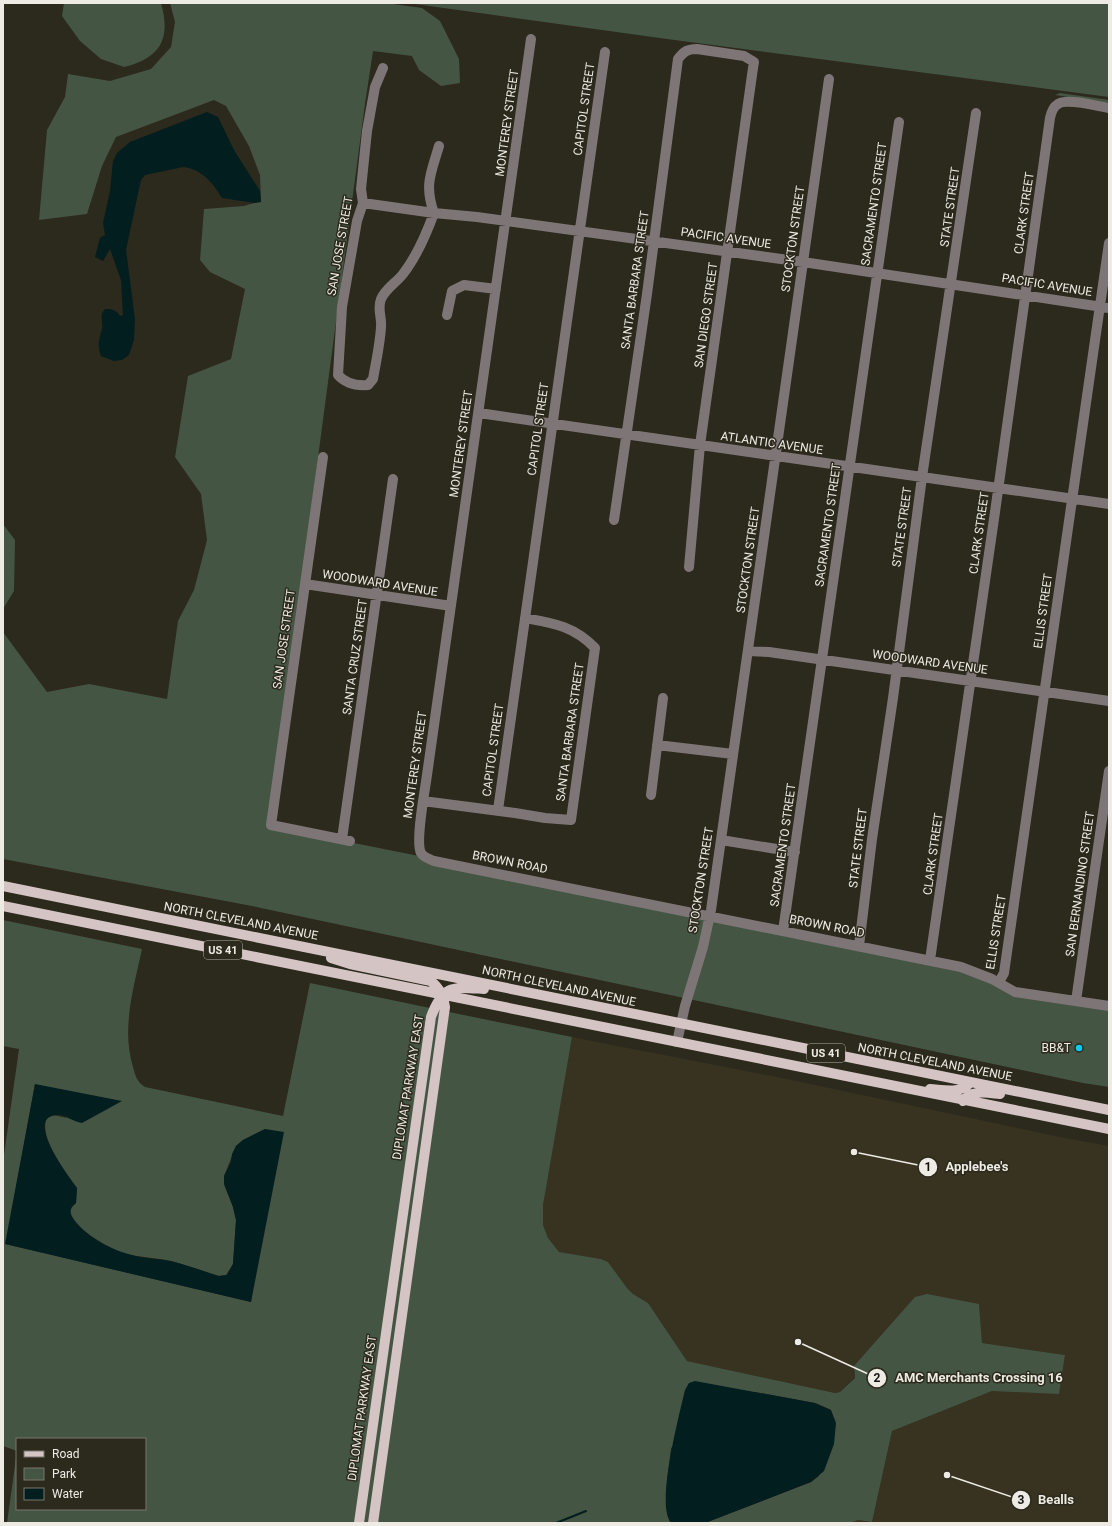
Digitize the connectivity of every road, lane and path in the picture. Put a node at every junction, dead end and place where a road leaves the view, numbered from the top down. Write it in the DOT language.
graph roads {
  1 [pos="531,39"];
  2 [pos="605,52"];
  3 [pos="383,68"];
  4 [pos="753,68"];
  5 [pos="829,79"];
  6 [pos="1109,108"];
  7 [pos="976,113"];
  8 [pos="900,122"];
  9 [pos="439,146"];
  10 [pos="363,203"];
  11 [pos="434,213"];
  12 [pos="507,221"];
  13 [pos="580,231"];
  14 [pos="654,241"];
  15 [pos="1109,243"];
  16 [pos="728,252"];
  17 [pos="803,262"];
  18 [pos="877,273"];
  19 [pos="951,284"];
  20 [pos="496,289"];
  21 [pos="1026,296"];
  22 [pos="1104,307"];
  23 [pos="447,315"];
  24 [pos="479,413"];
  25 [pos="552,424"];
  26 [pos="626,434"];
  27 [pos="700,445"];
  28 [pos="776,456"];
  29 [pos="323,457"];
  30 [pos="850,467"];
  31 [pos="922,477"];
  32 [pos="393,479"];
  33 [pos="998,488"];
  34 [pos="1073,499"];
  35 [pos="1109,504"];
  36 [pos="614,520"];
  37 [pos="689,567"];
  38 [pos="305,584"];
  39 [pos="377,596"];
  40 [pos="451,606"];
  41 [pos="525,618"];
  42 [pos="748,651"];
  43 [pos="822,659"];
  44 [pos="897,670"];
  45 [pos="971,681"];
  46 [pos="1045,691"];
  47 [pos="663,698"];
  48 [pos="1109,701"];
  49 [pos="657,745"];
  50 [pos="733,754"];
  51 [pos="1109,771"];
  52 [pos="651,795"];
  53 [pos="423,801"];
  54 [pos="498,810"];
  55 [pos="346,840"];
  56 [pos="721,840"];
  57 [pos="421,852"];
  58 [pos="795,852"];
  59 [pos="3,886"];
  60 [pos="3,906"];
  61 [pos="710,916"];
  62 [pos="783,931"];
  63 [pos="274,941"];
  64 [pos="859,946"];
  65 [pos="930,960"];
  66 [pos="999,982"];
  67 [pos="526,993"];
  68 [pos="443,995"];
  69 [pos="1076,1001"];
  70 [pos="1109,1006"];
  71 [pos="681,1024"];
  72 [pos="678,1042"];
  73 [pos="970,1083"];
  74 [pos="894,1087"];
  75 [pos="1046,1098"];
  76 [pos="964,1101"];
  77 [pos="1109,1110"];
  78 [pos="1109,1129"];
  79 [pos="359,1523"];
  80 [pos="373,1523"];
  1 -- 12 [label="street, MONTEREY STREET"];
  2 -- 13 [label="street, CAPITOL STREET"];
  3 -- 10 [label="street, SAN JOSE STREET"];
  4 -- 14 [label="street, SANTA BARBARA STREET"];
  4 -- 16 [label="street, SAN DIEGO STREET"];
  5 -- 17 [label="street, STOCKTON STREET"];
  6 -- 21 [label="street, CLARK STREET"];
  7 -- 19 [label="street, STATE STREET"];
  8 -- 18 [label="street, SACRAMENTO STREET"];
  9 -- 11 [label="street"];
  10 -- 11 [label="street, PACIFIC AVENUE"];
  10 -- 11 [label="street, SAN JOSE STREET"];
  11 -- 12 [label="street, PACIFIC AVENUE"];
  12 -- 13 [label="street, PACIFIC AVENUE"];
  12 -- 20 [label="street, MONTEREY STREET"];
  13 -- 14 [label="street, PACIFIC AVENUE"];
  13 -- 25 [label="street, CAPITOL STREET"];
  14 -- 16 [label="street, PACIFIC AVENUE"];
  14 -- 26 [label="street, SANTA BARBARA STREET"];
  15 -- 22 [label="street, ELLIS STREET"];
  16 -- 17 [label="street, PACIFIC AVENUE"];
  16 -- 27 [label="street, SAN DIEGO STREET"];
  17 -- 18 [label="street, PACIFIC AVENUE"];
  17 -- 28 [label="street, STOCKTON STREET"];
  18 -- 19 [label="street, PACIFIC AVENUE"];
  18 -- 30 [label="street, SACRAMENTO STREET"];
  19 -- 21 [label="street, PACIFIC AVENUE"];
  19 -- 31 [label="street, STATE STREET"];
  20 -- 23 [label="street"];
  20 -- 24 [label="street, MONTEREY STREET"];
  21 -- 22 [label="street, PACIFIC AVENUE"];
  21 -- 33 [label="street, CLARK STREET"];
  22 -- 34 [label="street, ELLIS STREET"];
  24 -- 25 [label="street, ATLANTIC AVENUE"];
  24 -- 40 [label="street, MONTEREY STREET"];
  25 -- 26 [label="street, ATLANTIC AVENUE"];
  25 -- 41 [label="street, CAPITOL STREET"];
  26 -- 27 [label="street, ATLANTIC AVENUE"];
  26 -- 36 [label="street, SANTA BARBARA STREET"];
  27 -- 28 [label="street, ATLANTIC AVENUE"];
  27 -- 37 [label="street, SAN DIEGO STREET"];
  28 -- 30 [label="street, ATLANTIC AVENUE"];
  28 -- 42 [label="street, STOCKTON STREET"];
  29 -- 38 [label="street, SAN JOSE STREET"];
  30 -- 31 [label="street, ATLANTIC AVENUE"];
  30 -- 43 [label="street, SACRAMENTO STREET"];
  31 -- 33 [label="street, ATLANTIC AVENUE"];
  31 -- 44 [label="street, STATE STREET"];
  32 -- 39 [label="street, SANTA CRUZ STREET"];
  33 -- 34 [label="street, ATLANTIC AVENUE"];
  33 -- 45 [label="street, CLARK STREET"];
  34 -- 35 [label="street, ATLANTIC AVENUE"];
  34 -- 46 [label="street, ELLIS STREET"];
  38 -- 39 [label="street, WOODWARD AVENUE"];
  38 -- 55 [label="street, SAN JOSE STREET"];
  39 -- 40 [label="street, WOODWARD AVENUE"];
  39 -- 55 [label="street, SANTA CRUZ STREET"];
  40 -- 53 [label="street, MONTEREY STREET"];
  41 -- 54 [label="street, CAPITOL STREET"];
  41 -- 54 [label="street, SANTA BARBARA STREET"];
  42 -- 43 [label="street, WOODWARD AVENUE"];
  42 -- 50 [label="street, STOCKTON STREET"];
  43 -- 44 [label="street, WOODWARD AVENUE"];
  43 -- 58 [label="street, SACRAMENTO STREET"];
  44 -- 45 [label="street, WOODWARD AVENUE"];
  44 -- 64 [label="street, STATE STREET"];
  45 -- 46 [label="street, WOODWARD AVENUE"];
  45 -- 65 [label="street, CLARK STREET"];
  46 -- 48 [label="street, WOODWARD AVENUE"];
  46 -- 66 [label="street, ELLIS STREET"];
  47 -- 49 [label="street"];
  49 -- 50 [label="street"];
  49 -- 52 [label="street"];
  50 -- 56 [label="street, STOCKTON STREET"];
  51 -- 69 [label="street, SAN BERNANDINO STREET"];
  53 -- 54 [label="street"];
  53 -- 57 [label="street, MONTEREY STREET"];
  56 -- 58 [label="street"];
  56 -- 61 [label="street, STOCKTON STREET"];
  57 -- 61 [label="street, BROWN ROAD"];
  58 -- 62 [label="street, SACRAMENTO STREET"];
  59 -- 63 [label="main road, NORTH CLEVELAND AVENUE / US 41"];
  60 -- 68 [label="main road, US 41"];
  61 -- 62 [label="street, BROWN ROAD"];
  61 -- 71 [label="street, STOCKTON STREET"];
  62 -- 64 [label="street, BROWN ROAD"];
  63 -- 67 [label="main road, NORTH CLEVELAND AVENUE / US 41"];
  63 -- 68 [label="main road"];
  64 -- 65 [label="street, BROWN ROAD"];
  65 -- 66 [label="street, BROWN ROAD"];
  66 -- 69 [label="street, BROWN ROAD"];
  67 -- 68 [label="main road"];
  67 -- 71 [label="main road, NORTH CLEVELAND AVENUE / US 41"];
  68 -- 72 [label="main road, US 41"];
  68 -- 79 [label="main road, DIPLOMAT PARKWAY EAST"];
  68 -- 80 [label="main road, DIPLOMAT PARKWAY EAST"];
  69 -- 70 [label="street, BROWN ROAD"];
  71 -- 72 [label="street, STOCKTON STREET"];
  71 -- 73 [label="main road, NORTH CLEVELAND AVENUE / US 41"];
  72 -- 74 [label="main road, US 41"];
  73 -- 74 [label="main road"];
  73 -- 75 [label="main road, NORTH CLEVELAND AVENUE / US 41"];
  74 -- 76 [label="main road, US 41"];
  75 -- 76 [label="main road"];
  75 -- 77 [label="main road, NORTH CLEVELAND AVENUE / US 41"];
  76 -- 78 [label="main road, US 41"];
}
